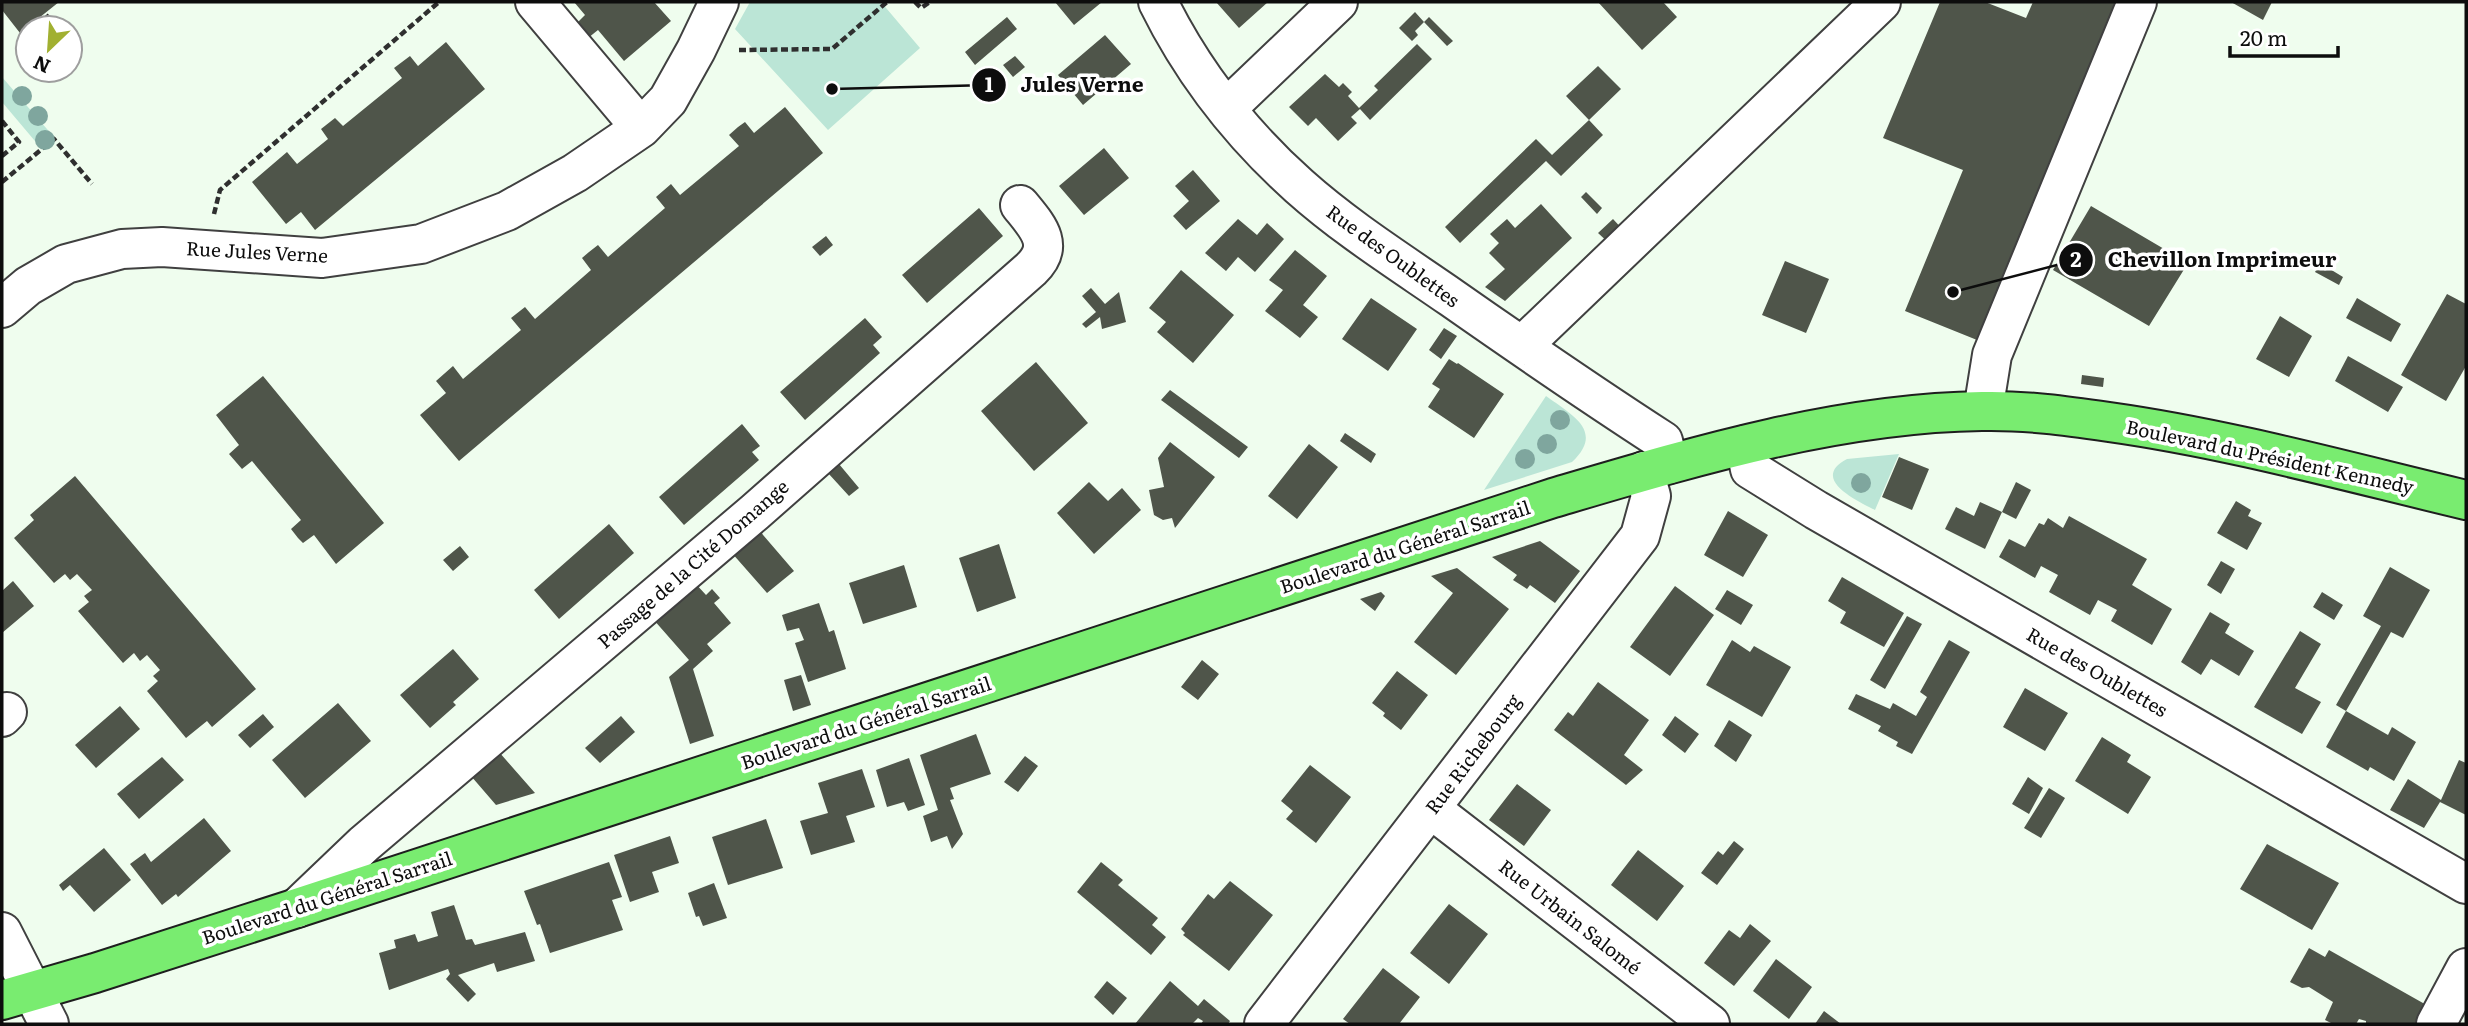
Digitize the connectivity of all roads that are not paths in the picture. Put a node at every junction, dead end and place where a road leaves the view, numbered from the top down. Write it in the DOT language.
graph roads {
  1 [pos="535,2"];
  2 [pos="719,2"];
  3 [pos="1158,2"];
  4 [pos="1338,2"];
  5 [pos="1881,2"];
  6 [pos="2137,2"];
  7 [pos="1226,109"];
  8 [pos="641,128"];
  9 [pos="1020,205"];
  10 [pos="2,308"];
  11 [pos="1522,346"];
  12 [pos="1983,411"];
  13 [pos="1745,445"];
  14 [pos="1671,464"];
  15 [pos="2466,500"];
  16 [pos="1431,809"];
  17 [pos="2466,884"];
  18 [pos="298,908"];
  19 [pos="2,932"];
  20 [pos="2466,968"];
  21 [pos="17,995"];
  22 [pos="49,1024"];
  23 [pos="1264,1024"];
  24 [pos="1710,1024"];
  25 [pos="2436,1024"];
  1 -- 8 [label="street"];
  2 -- 8 [label="street, Rue Jules Verne"];
  3 -- 7 [label="street, Rue des Oublettes"];
  4 -- 7 [label="street"];
  5 -- 11 [label="street"];
  6 -- 12 [label="street"];
  7 -- 11 [label="street, Rue des Oublettes"];
  8 -- 10 [label="street, Rue Jules Verne"];
  9 -- 18 [label="street, Passage de la Cité Domange"];
  11 -- 14 [label="street, Rue des Oublettes"];
  12 -- 13 [label="main road, Boulevard du Président Kennedy"];
  12 -- 15 [label="main road, Boulevard du Président Kennedy"];
  13 -- 14 [label="main road, Boulevard du Président Kennedy"];
  13 -- 17 [label="street, Rue des Oublettes"];
  14 -- 16 [label="street, Rue Richebourg"];
  14 -- 18 [label="main road, Boulevard du Général Sarrail"];
  16 -- 23 [label="street, Rue Richebourg"];
  16 -- 24 [label="street, Rue Urbain Salomé"];
  18 -- 21 [label="main road, Boulevard du Général Sarrail"];
  19 -- 21 [label="street"];
  20 -- 25 [label="street"];
  21 -- 22 [label="street"];
}
